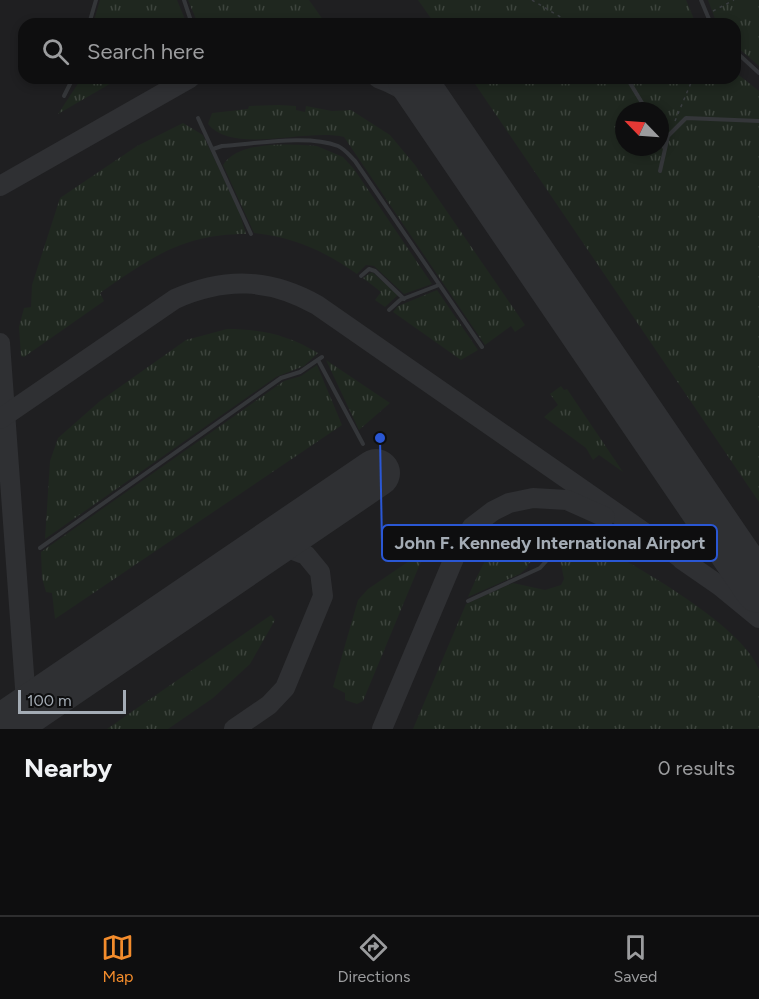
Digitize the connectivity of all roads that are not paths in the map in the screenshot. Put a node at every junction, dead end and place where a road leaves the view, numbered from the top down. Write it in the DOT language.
graph roads {
  1 [pos="96,0"];
  2 [pos="184,0"];
  3 [pos="701,0"];
  4 [pos="91,18"];
  5 [pos="190,18"];
  6 [pos="709,18"];
  7 [pos="741,56"];
  8 [pos="759,73"];
  9 [pos="70,84"];
  10 [pos="631,84"];
  11 [pos="64,96"];
  12 [pos="642,102"];
  13 [pos="198,118"];
  14 [pos="759,121"];
  15 [pos="669,140"];
  16 [pos="213,149"];
  17 [pos="664,156"];
  18 [pos="660,171"];
  19 [pos="251,234"];
  20 [pos="361,276"];
  21 [pos="439,285"];
  22 [pos="404,299"];
  23 [pos="389,310"];
  24 [pos="482,348"];
  25 [pos="363,444"];
  26 [pos="570,534"];
  27 [pos="40,548"];
  28 [pos="468,601"];
  1 -- 4 [label="lane"];
  2 -- 5 [label="lane"];
  3 -- 6 [label="lane"];
  7 -- 8 [label="lane"];
  9 -- 11 [label="lane"];
  10 -- 12 [label="lane"];
  13 -- 16 [label="lane"];
  14 -- 15 [label="lane"];
  16 -- 19 [label="lane"];
  16 -- 21 [label="lane"];
  17 -- 18 [label="lane"];
  20 -- 22 [label="lane"];
  21 -- 22 [label="lane"];
  21 -- 24 [label="lane"];
  22 -- 23 [label="lane"];
  25 -- 27 [label="lane"];
  26 -- 28 [label="lane"];
}
